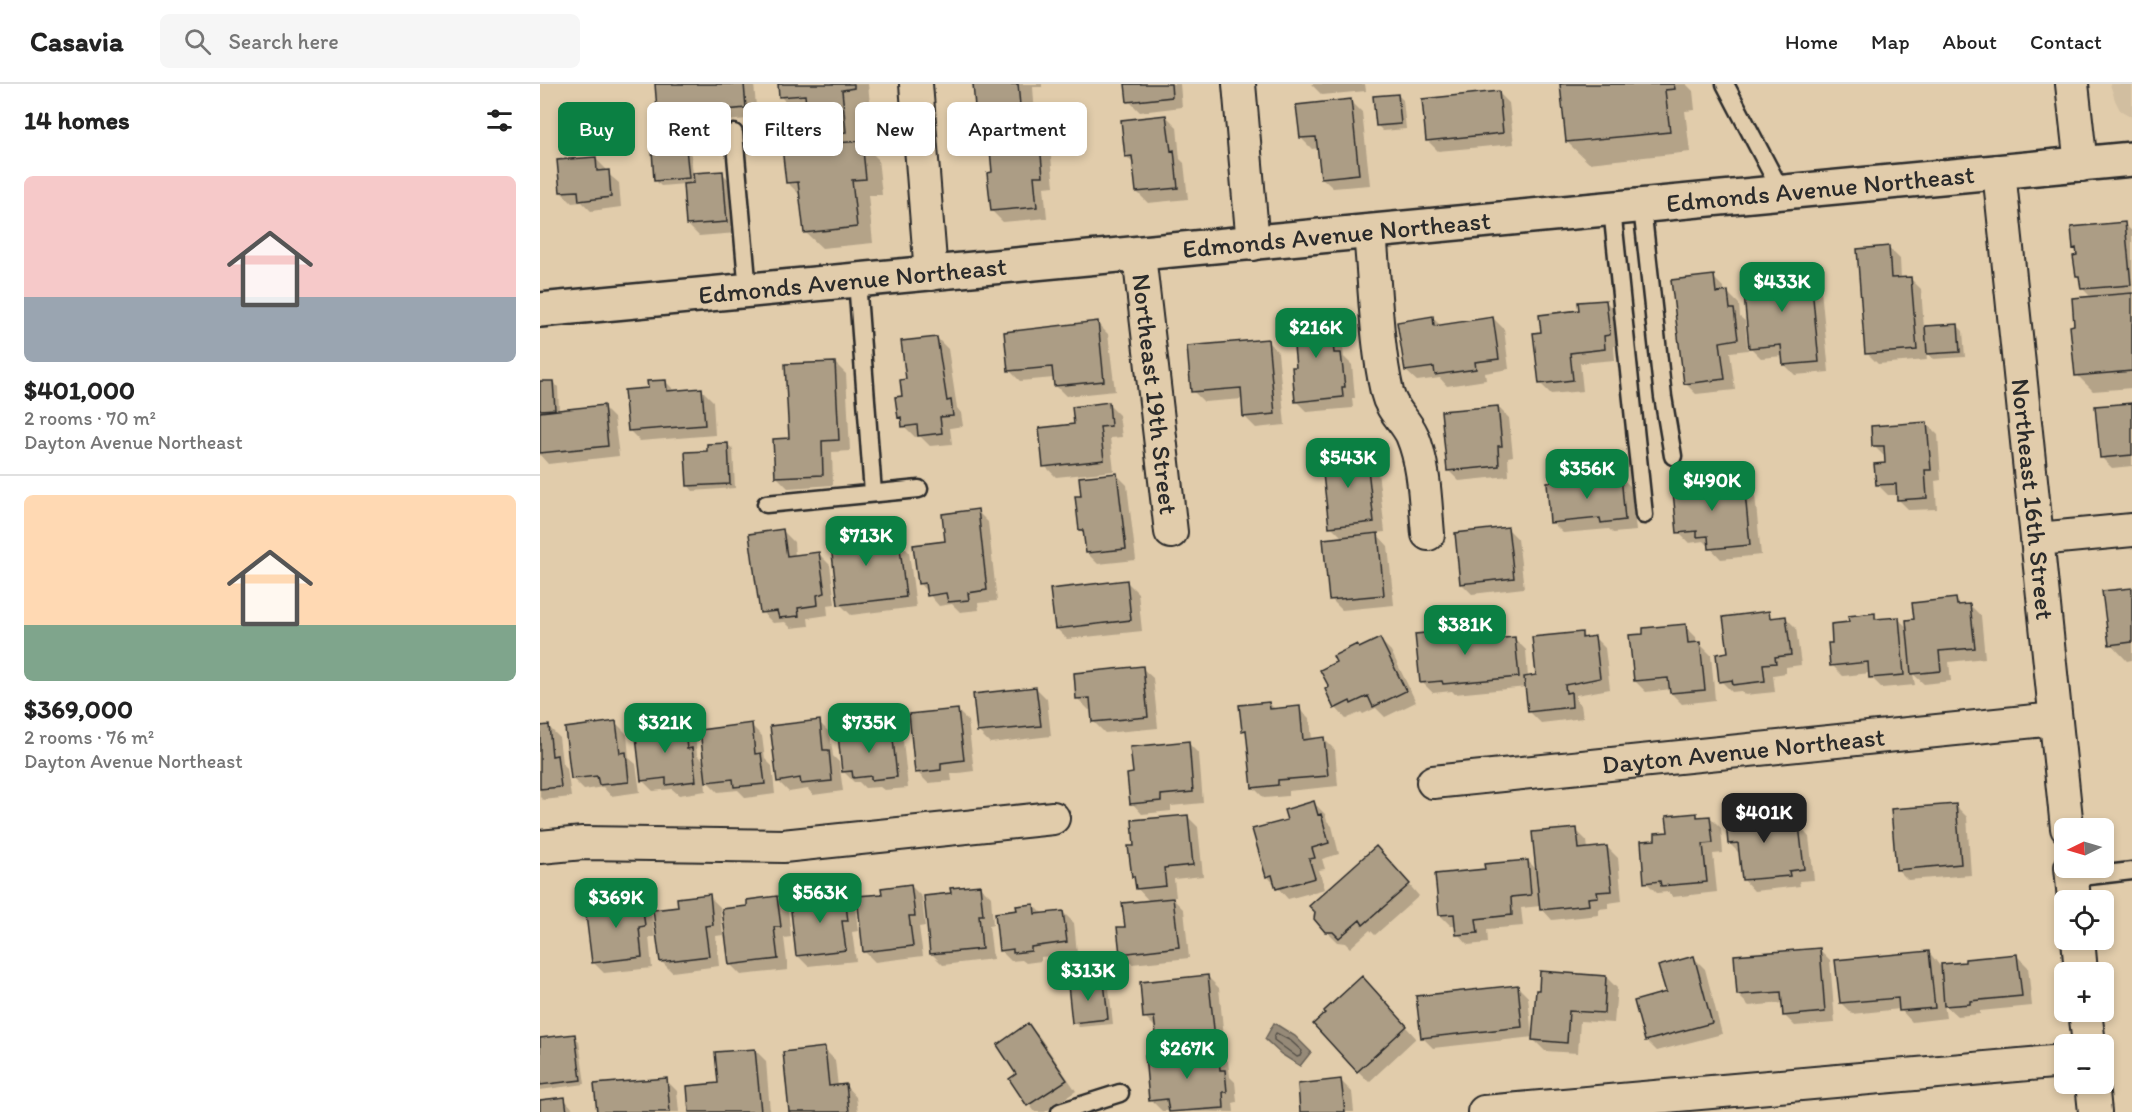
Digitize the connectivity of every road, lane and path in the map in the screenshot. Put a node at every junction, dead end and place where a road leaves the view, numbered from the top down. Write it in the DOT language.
graph roads {
  1 [pos="916,84"];
  2 [pos="1239,84"];
  3 [pos="1725,84"];
  4 [pos="2072,84"];
  5 [pos="734,133"];
  6 [pos="2132,159"];
  7 [pos="2081,165"];
  8 [pos="1999,171"];
  9 [pos="1782,193"];
  10 [pos="1627,208"];
  11 [pos="1370,233"];
  12 [pos="1253,243"];
  13 [pos="1138,255"];
  14 [pos="931,274"];
  15 [pos="857,280"];
  16 [pos="748,291"];
  17 [pos="540,310"];
  18 [pos="1673,456"];
  19 [pos="919,489"];
  20 [pos="873,493"];
  21 [pos="766,504"];
  22 [pos="1644,515"];
  23 [pos="2132,530"];
  24 [pos="1171,532"];
  25 [pos="1428,534"];
  26 [pos="2038,539"];
  27 [pos="2055,719"];
  28 [pos="1433,782"];
  29 [pos="1053,818"];
  30 [pos="2066,818"];
  31 [pos="540,847"];
  32 [pos="2132,871"];
  33 [pos="2072,882"];
  34 [pos="2054,1062"];
  35 [pos="1120,1093"];
  36 [pos="2094,1094"];
  37 [pos="1060,1112"];
  38 [pos="1484,1112"];
  39 [pos="2096,1112"];
  1 -- 14 [label="street"];
  2 -- 12 [label="street"];
  3 -- 9 [label="lane"];
  4 -- 7 [label="street"];
  5 -- 16 [label="lane"];
  6 -- 7 [label="street, Edmonds Avenue Northeast"];
  7 -- 8 [label="street, Edmonds Avenue Northeast"];
  8 -- 9 [label="street, Edmonds Avenue Northeast"];
  8 -- 26 [label="street, Northeast 16th Street"];
  9 -- 10 [label="street, Edmonds Avenue Northeast"];
  10 -- 11 [label="street, Edmonds Avenue Northeast"];
  10 -- 18 [label="lane"];
  10 -- 22 [label="lane"];
  11 -- 12 [label="street, Edmonds Avenue Northeast"];
  11 -- 25 [label="street"];
  12 -- 13 [label="street, Edmonds Avenue Northeast"];
  13 -- 14 [label="street, Edmonds Avenue Northeast"];
  13 -- 24 [label="street, Northeast 19th Street"];
  14 -- 15 [label="street, Edmonds Avenue Northeast"];
  15 -- 16 [label="street, Edmonds Avenue Northeast"];
  15 -- 20 [label="lane"];
  16 -- 17 [label="street, Edmonds Avenue Northeast"];
  19 -- 20 [label="lane"];
  20 -- 21 [label="lane"];
  23 -- 26 [label="street"];
  26 -- 27 [label="street, Northeast 16th Street"];
  27 -- 28 [label="street, Dayton Avenue Northeast"];
  27 -- 30 [label="street, Northeast 16th Street"];
  29 -- 31 [label="street"];
  32 -- 33 [label="lane"];
  34 -- 38 [label="street"];
  35 -- 37 [label="lane"];
  36 -- 39 [label="street"];
}
